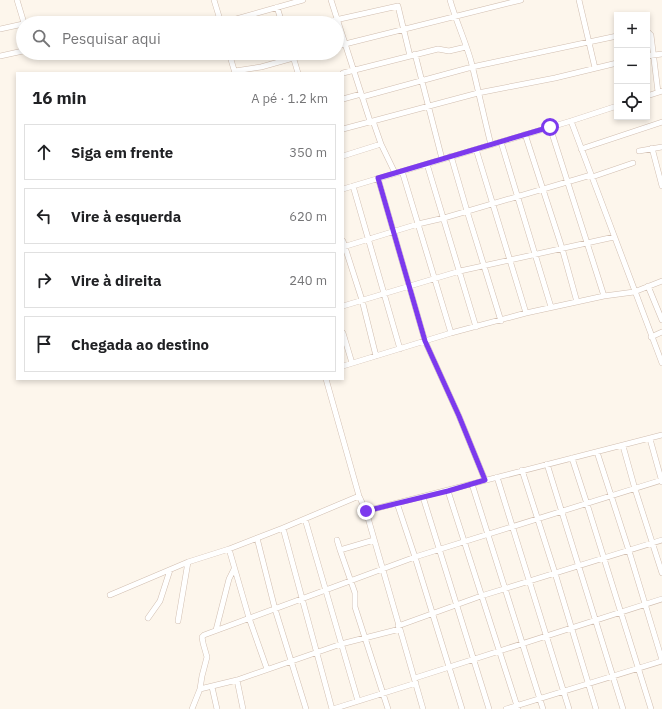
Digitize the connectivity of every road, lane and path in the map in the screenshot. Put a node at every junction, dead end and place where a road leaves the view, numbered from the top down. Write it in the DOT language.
graph roads {
  1 [pos="17,0"];
  2 [pos="214,0"];
  3 [pos="303,0"];
  4 [pos="331,0"];
  5 [pos="450,0"];
  6 [pos="521,0"];
  7 [pos="579,0"];
  8 [pos="513,1"];
  9 [pos="398,3"];
  10 [pos="277,7"];
  11 [pos="22,16"];
  12 [pos="220,16"];
  13 [pos="246,16"];
  14 [pos="280,16"];
  15 [pos="336,16"];
  16 [pos="344,17"];
  17 [pos="455,17"];
  18 [pos="16,25"];
  19 [pos="0,29"];
  20 [pos="404,30"];
  21 [pos="650,34"];
  22 [pos="614,37"];
  23 [pos="344,41"];
  24 [pos="588,41"];
  25 [pos="345,44"];
  26 [pos="466,47"];
  27 [pos="16,53"];
  28 [pos="662,54"];
  29 [pos="412,55"];
  30 [pos="0,56"];
  31 [pos="650,56"];
  32 [pos="231,60"];
  33 [pos="280,60"];
  34 [pos="294,60"];
  35 [pos="614,64"];
  36 [pos="472,67"];
  37 [pos="595,68"];
  38 [pos="354,71"];
  39 [pos="235,72"];
  40 [pos="298,72"];
  41 [pos="344,73"];
  42 [pos="422,81"];
  43 [pos="478,92"];
  44 [pos="660,92"];
  45 [pos="361,95"];
  46 [pos="650,95"];
  47 [pos="344,99"];
  48 [pos="428,107"];
  49 [pos="614,107"];
  50 [pos="372,121"];
  51 [pos="571,121"];
  52 [pos="662,122"];
  53 [pos="550,127"];
  54 [pos="344,129"];
  55 [pos="526,134"];
  56 [pos="501,142"];
  57 [pos="381,144"];
  58 [pos="491,145"];
  59 [pos="662,147"];
  60 [pos="652,148"];
  61 [pos="476,149"];
  62 [pos="581,149"];
  63 [pos="640,151"];
  64 [pos="344,156"];
  65 [pos="452,156"];
  66 [pos="442,159"];
  67 [pos="633,163"];
  68 [pos="427,164"];
  69 [pos="402,171"];
  70 [pos="395,173"];
  71 [pos="591,176"];
  72 [pos="378,178"];
  73 [pos="567,182"];
  74 [pos="352,186"];
  75 [pos="662,186"];
  76 [pos="344,189"];
  77 [pos="542,189"];
  78 [pos="517,196"];
  79 [pos="493,203"];
  80 [pos="467,211"];
  81 [pos="444,218"];
  82 [pos="418,224"];
  83 [pos="393,232"];
  84 [pos="614,237"];
  85 [pos="369,239"];
  86 [pos="587,244"];
  87 [pos="344,245"];
  88 [pos="562,248"];
  89 [pos="535,254"];
  90 [pos="511,259"];
  91 [pos="484,266"];
  92 [pos="460,271"];
  93 [pos="434,279"];
  94 [pos="662,281"];
  95 [pos="409,286"];
  96 [pos="648,286"];
  97 [pos="634,292"];
  98 [pos="385,293"];
  99 [pos="604,296"];
  100 [pos="362,300"];
  101 [pos="577,302"];
  102 [pos="344,306"];
  103 [pos="551,307"];
  104 [pos="526,313"];
  105 [pos="662,320"];
  106 [pos="501,321"];
  107 [pos="476,327"];
  108 [pos="662,332"];
  109 [pos="450,334"];
  110 [pos="344,336"];
  111 [pos="652,337"];
  112 [pos="425,341"];
  113 [pos="400,349"];
  114 [pos="376,356"];
  115 [pos="352,363"];
  116 [pos="662,363"];
  117 [pos="344,366"];
  118 [pos="326,380"];
  119 [pos="662,435"];
  120 [pos="650,439"];
  121 [pos="623,446"];
  122 [pos="597,452"];
  123 [pos="572,458"];
  124 [pos="547,464"];
  125 [pos="522,470"];
  126 [pos="497,477"];
  127 [pos="485,480"];
  128 [pos="662,481"];
  129 [pos="472,484"];
  130 [pos="635,489"];
  131 [pos="448,491"];
  132 [pos="360,496"];
  133 [pos="423,496"];
  134 [pos="611,496"];
  135 [pos="397,503"];
  136 [pos="587,504"];
  137 [pos="366,511"];
  138 [pos="562,511"];
  139 [pos="305,519"];
  140 [pos="539,519"];
  141 [pos="512,527"];
  142 [pos="282,528"];
  143 [pos="488,534"];
  144 [pos="256,538"];
  145 [pos="337,540"];
  146 [pos="374,540"];
  147 [pos="662,540"];
  148 [pos="464,542"];
  149 [pos="652,544"];
  150 [pos="229,549"];
  151 [pos="340,550"];
  152 [pos="440,550"];
  153 [pos="629,551"];
  154 [pos="416,557"];
  155 [pos="604,558"];
  156 [pos="188,562"];
  157 [pos="578,566"];
  158 [pos="383,569"];
  159 [pos="170,570"];
  160 [pos="234,570"];
  161 [pos="555,573"];
  162 [pos="662,573"];
  163 [pos="350,580"];
  164 [pos="530,581"];
  165 [pos="325,590"];
  166 [pos="504,590"];
  167 [pos="110,595"];
  168 [pos="481,596"];
  169 [pos="301,599"];
  170 [pos="662,600"];
  171 [pos="457,605"];
  172 [pos="645,605"];
  173 [pos="275,608"];
  174 [pos="620,612"];
  175 [pos="433,613"];
  176 [pos="148,618"];
  177 [pos="250,618"];
  178 [pos="178,620"];
  179 [pos="595,620"];
  180 [pos="399,627"];
  181 [pos="571,628"];
  182 [pos="216,630"];
  183 [pos="546,636"];
  184 [pos="366,637"];
  185 [pos="522,643"];
  186 [pos="341,644"];
  187 [pos="499,651"];
  188 [pos="316,653"];
  189 [pos="474,660"];
  190 [pos="662,660"];
  191 [pos="291,661"];
  192 [pos="448,667"];
  193 [pos="638,668"];
  194 [pos="267,669"];
  195 [pos="612,676"];
  196 [pos="237,680"];
  197 [pos="415,681"];
  198 [pos="588,684"];
  199 [pos="212,686"];
  200 [pos="200,689"];
  201 [pos="563,691"];
  202 [pos="383,693"];
  203 [pos="540,698"];
  204 [pos="358,701"];
  205 [pos="517,707"];
  206 [pos="192,709"];
  207 [pos="217,709"];
  208 [pos="243,709"];
  209 [pos="306,709"];
  210 [pos="333,709"];
  211 [pos="388,709"];
  212 [pos="423,709"];
  213 [pos="462,709"];
  214 [pos="489,709"];
  215 [pos="506,709"];
  216 [pos="543,709"];
  217 [pos="569,709"];
  218 [pos="596,709"];
  219 [pos="623,709"];
  220 [pos="651,709"];
  1 -- 11 [label="street"];
  2 -- 12 [label="street"];
  3 -- 10 [label="street"];
  4 -- 15 [label="street"];
  5 -- 17 [label="street"];
  6 -- 8 [label="street"];
  7 -- 24 [label="street"];
  8 -- 17 [label="street"];
  9 -- 16 [label="street"];
  9 -- 20 [label="street"];
  10 -- 13 [label="street"];
  10 -- 14 [label="street"];
  17 -- 20 [label="street"];
  17 -- 26 [label="street"];
  18 -- 19 [label="street"];
  20 -- 25 [label="street"];
  20 -- 29 [label="street"];
  21 -- 31 [label="street"];
  22 -- 24 [label="street"];
  23 -- 25 [label="street"];
  24 -- 36 [label="street"];
  24 -- 37 [label="street"];
  25 -- 38 [label="street"];
  26 -- 29 [label="street"];
  26 -- 36 [label="street"];
  27 -- 30 [label="street"];
  28 -- 31 [label="street"];
  29 -- 38 [label="street"];
  29 -- 42 [label="street"];
  31 -- 44 [label="street"];
  32 -- 39 [label="street"];
  33 -- 39 [label="street"];
  34 -- 40 [label="street"];
  35 -- 37 [label="street"];
  36 -- 42 [label="street"];
  36 -- 43 [label="street"];
  37 -- 43 [label="street"];
  38 -- 41 [label="street"];
  38 -- 45 [label="street"];
  42 -- 45 [label="street"];
  42 -- 48 [label="street"];
  43 -- 48 [label="street"];
  43 -- 58 [label="street"];
  44 -- 46 [label="street"];
  45 -- 47 [label="street"];
  45 -- 50 [label="street"];
  48 -- 50 [label="street"];
  48 -- 66 [label="street"];
  49 -- 51 [label="street"];
  50 -- 54 [label="street"];
  50 -- 57 [label="street"];
  51 -- 53 [label="street"];
  51 -- 62 [label="street"];
  52 -- 62 [label="street"];
  53 -- 55 [label="street"];
  53 -- 73 [label="street"];
  55 -- 56 [label="street"];
  55 -- 77 [label="street"];
  56 -- 58 [label="street"];
  56 -- 78 [label="street"];
  57 -- 64 [label="street"];
  57 -- 70 [label="street"];
  58 -- 61 [label="street"];
  59 -- 60 [label="street"];
  60 -- 63 [label="street"];
  60 -- 75 [label="street"];
  61 -- 65 [label="street"];
  61 -- 79 [label="street"];
  62 -- 71 [label="street"];
  65 -- 66 [label="street"];
  65 -- 80 [label="street"];
  66 -- 68 [label="street"];
  67 -- 71 [label="street"];
  68 -- 69 [label="street"];
  68 -- 81 [label="street"];
  69 -- 70 [label="street"];
  69 -- 82 [label="street"];
  70 -- 72 [label="street"];
  71 -- 73 [label="street"];
  71 -- 84 [label="street"];
  72 -- 74 [label="street"];
  72 -- 83 [label="street"];
  73 -- 77 [label="street"];
  73 -- 86 [label="street"];
  74 -- 76 [label="street"];
  74 -- 85 [label="street"];
  77 -- 78 [label="street"];
  77 -- 88 [label="street"];
  78 -- 79 [label="street"];
  78 -- 89 [label="street"];
  79 -- 80 [label="street"];
  79 -- 90 [label="street"];
  80 -- 81 [label="street"];
  80 -- 91 [label="street"];
  81 -- 82 [label="street"];
  81 -- 92 [label="street"];
  82 -- 83 [label="street"];
  82 -- 93 [label="street"];
  83 -- 85 [label="street"];
  83 -- 95 [label="street"];
  84 -- 86 [label="street"];
  84 -- 97 [label="street"];
  85 -- 87 [label="street"];
  85 -- 98 [label="street"];
  86 -- 88 [label="street"];
  86 -- 99 [label="street"];
  87 -- 100 [label="street"];
  88 -- 89 [label="street"];
  88 -- 101 [label="street"];
  89 -- 90 [label="street"];
  89 -- 103 [label="street"];
  90 -- 91 [label="street"];
  90 -- 104 [label="street"];
  91 -- 92 [label="street"];
  91 -- 106 [label="street"];
  92 -- 93 [label="street"];
  92 -- 107 [label="street"];
  93 -- 95 [label="street"];
  93 -- 109 [label="street"];
  94 -- 96 [label="street"];
  95 -- 98 [label="street"];
  95 -- 112 [label="street"];
  96 -- 97 [label="street"];
  96 -- 105 [label="street"];
  97 -- 99 [label="street"];
  97 -- 111 [label="street"];
  98 -- 100 [label="street"];
  98 -- 113 [label="street"];
  99 -- 101 [label="street"];
  100 -- 102 [label="street"];
  100 -- 114 [label="street"];
  101 -- 103 [label="street"];
  103 -- 104 [label="street"];
  104 -- 106 [label="street"];
  106 -- 107 [label="street"];
  107 -- 109 [label="street"];
  108 -- 111 [label="street"];
  109 -- 112 [label="street"];
  110 -- 115 [label="street"];
  111 -- 116 [label="street"];
  112 -- 113 [label="street"];
  112 -- 127 [label="street"];
  113 -- 114 [label="street"];
  114 -- 115 [label="street"];
  115 -- 117 [label="street"];
  118 -- 132 [label="street"];
  119 -- 120 [label="street"];
  120 -- 121 [label="street"];
  120 -- 128 [label="street"];
  121 -- 122 [label="street"];
  121 -- 130 [label="street"];
  122 -- 123 [label="street"];
  122 -- 134 [label="street"];
  123 -- 124 [label="street"];
  123 -- 136 [label="street"];
  124 -- 125 [label="street"];
  124 -- 138 [label="street"];
  125 -- 126 [label="street"];
  125 -- 140 [label="street"];
  126 -- 127 [label="street"];
  126 -- 141 [label="street"];
  127 -- 129 [label="street"];
  128 -- 130 [label="street"];
  129 -- 131 [label="street"];
  129 -- 143 [label="street"];
  130 -- 134 [label="street"];
  130 -- 149 [label="street"];
  131 -- 133 [label="street"];
  131 -- 148 [label="street"];
  132 -- 137 [label="street"];
  132 -- 139 [label="street"];
  133 -- 135 [label="street"];
  133 -- 152 [label="street"];
  134 -- 136 [label="street"];
  134 -- 153 [label="street"];
  135 -- 137 [label="street"];
  135 -- 154 [label="street"];
  136 -- 138 [label="street"];
  136 -- 155 [label="street"];
  137 -- 146 [label="street"];
  138 -- 140 [label="street"];
  138 -- 157 [label="street"];
  139 -- 142 [label="street"];
  139 -- 165 [label="street"];
  140 -- 141 [label="street"];
  140 -- 161 [label="street"];
  141 -- 143 [label="street"];
  141 -- 164 [label="street"];
  142 -- 144 [label="street"];
  142 -- 169 [label="street"];
  143 -- 148 [label="street"];
  143 -- 166 [label="street"];
  144 -- 150 [label="street"];
  144 -- 173 [label="street"];
  145 -- 151 [label="street"];
  146 -- 151 [label="street"];
  146 -- 158 [label="street"];
  147 -- 149 [label="street"];
  148 -- 152 [label="street"];
  148 -- 168 [label="street"];
  149 -- 153 [label="street"];
  149 -- 162 [label="street"];
  150 -- 156 [label="street"];
  150 -- 160 [label="street"];
  151 -- 163 [label="street"];
  152 -- 154 [label="street"];
  152 -- 171 [label="street"];
  153 -- 155 [label="street"];
  153 -- 172 [label="street"];
  154 -- 158 [label="street"];
  154 -- 175 [label="street"];
  155 -- 157 [label="street"];
  155 -- 174 [label="street"];
  156 -- 159 [label="street"];
  156 -- 178 [label="street"];
  157 -- 161 [label="street"];
  157 -- 179 [label="street"];
  158 -- 163 [label="street"];
  158 -- 180 [label="street"];
  159 -- 167 [label="street"];
  159 -- 176 [label="street"];
  160 -- 177 [label="street"];
  160 -- 182 [label="street"];
  161 -- 164 [label="street"];
  161 -- 181 [label="street"];
  163 -- 165 [label="street"];
  163 -- 184 [label="street"];
  164 -- 166 [label="street"];
  164 -- 183 [label="street"];
  165 -- 169 [label="street"];
  165 -- 186 [label="street"];
  166 -- 168 [label="street"];
  166 -- 185 [label="street"];
  168 -- 171 [label="street"];
  168 -- 187 [label="street"];
  169 -- 173 [label="street"];
  169 -- 188 [label="street"];
  170 -- 172 [label="street"];
  171 -- 175 [label="street"];
  171 -- 189 [label="street"];
  172 -- 174 [label="street"];
  172 -- 190 [label="street"];
  173 -- 177 [label="street"];
  173 -- 191 [label="street"];
  174 -- 179 [label="street"];
  174 -- 193 [label="street"];
  175 -- 180 [label="street"];
  175 -- 192 [label="street"];
  177 -- 182 [label="street"];
  177 -- 194 [label="street"];
  179 -- 181 [label="street"];
  179 -- 195 [label="street"];
  180 -- 184 [label="street"];
  180 -- 197 [label="street"];
  181 -- 183 [label="street"];
  181 -- 198 [label="street"];
  182 -- 200 [label="street"];
  183 -- 185 [label="street"];
  183 -- 201 [label="street"];
  184 -- 186 [label="street"];
  184 -- 202 [label="street"];
  185 -- 187 [label="street"];
  185 -- 203 [label="street"];
  186 -- 188 [label="street"];
  186 -- 204 [label="street"];
  187 -- 189 [label="street"];
  187 -- 205 [label="street"];
  188 -- 191 [label="street"];
  188 -- 210 [label="street"];
  189 -- 192 [label="street"];
  189 -- 214 [label="street"];
  190 -- 193 [label="street"];
  191 -- 194 [label="street"];
  191 -- 209 [label="street"];
  192 -- 197 [label="street"];
  192 -- 213 [label="street"];
  193 -- 195 [label="street"];
  193 -- 220 [label="street"];
  194 -- 196 [label="street"];
  195 -- 198 [label="street"];
  195 -- 219 [label="street"];
  196 -- 199 [label="street"];
  196 -- 208 [label="street"];
  197 -- 202 [label="street"];
  197 -- 212 [label="street"];
  198 -- 201 [label="street"];
  198 -- 218 [label="street"];
  199 -- 200 [label="street"];
  199 -- 207 [label="street"];
  200 -- 206 [label="street"];
  201 -- 203 [label="street"];
  201 -- 217 [label="street"];
  202 -- 204 [label="street"];
  202 -- 211 [label="street"];
  203 -- 205 [label="street"];
  203 -- 216 [label="street"];
  204 -- 210 [label="street"];
  205 -- 215 [label="street"];
}
